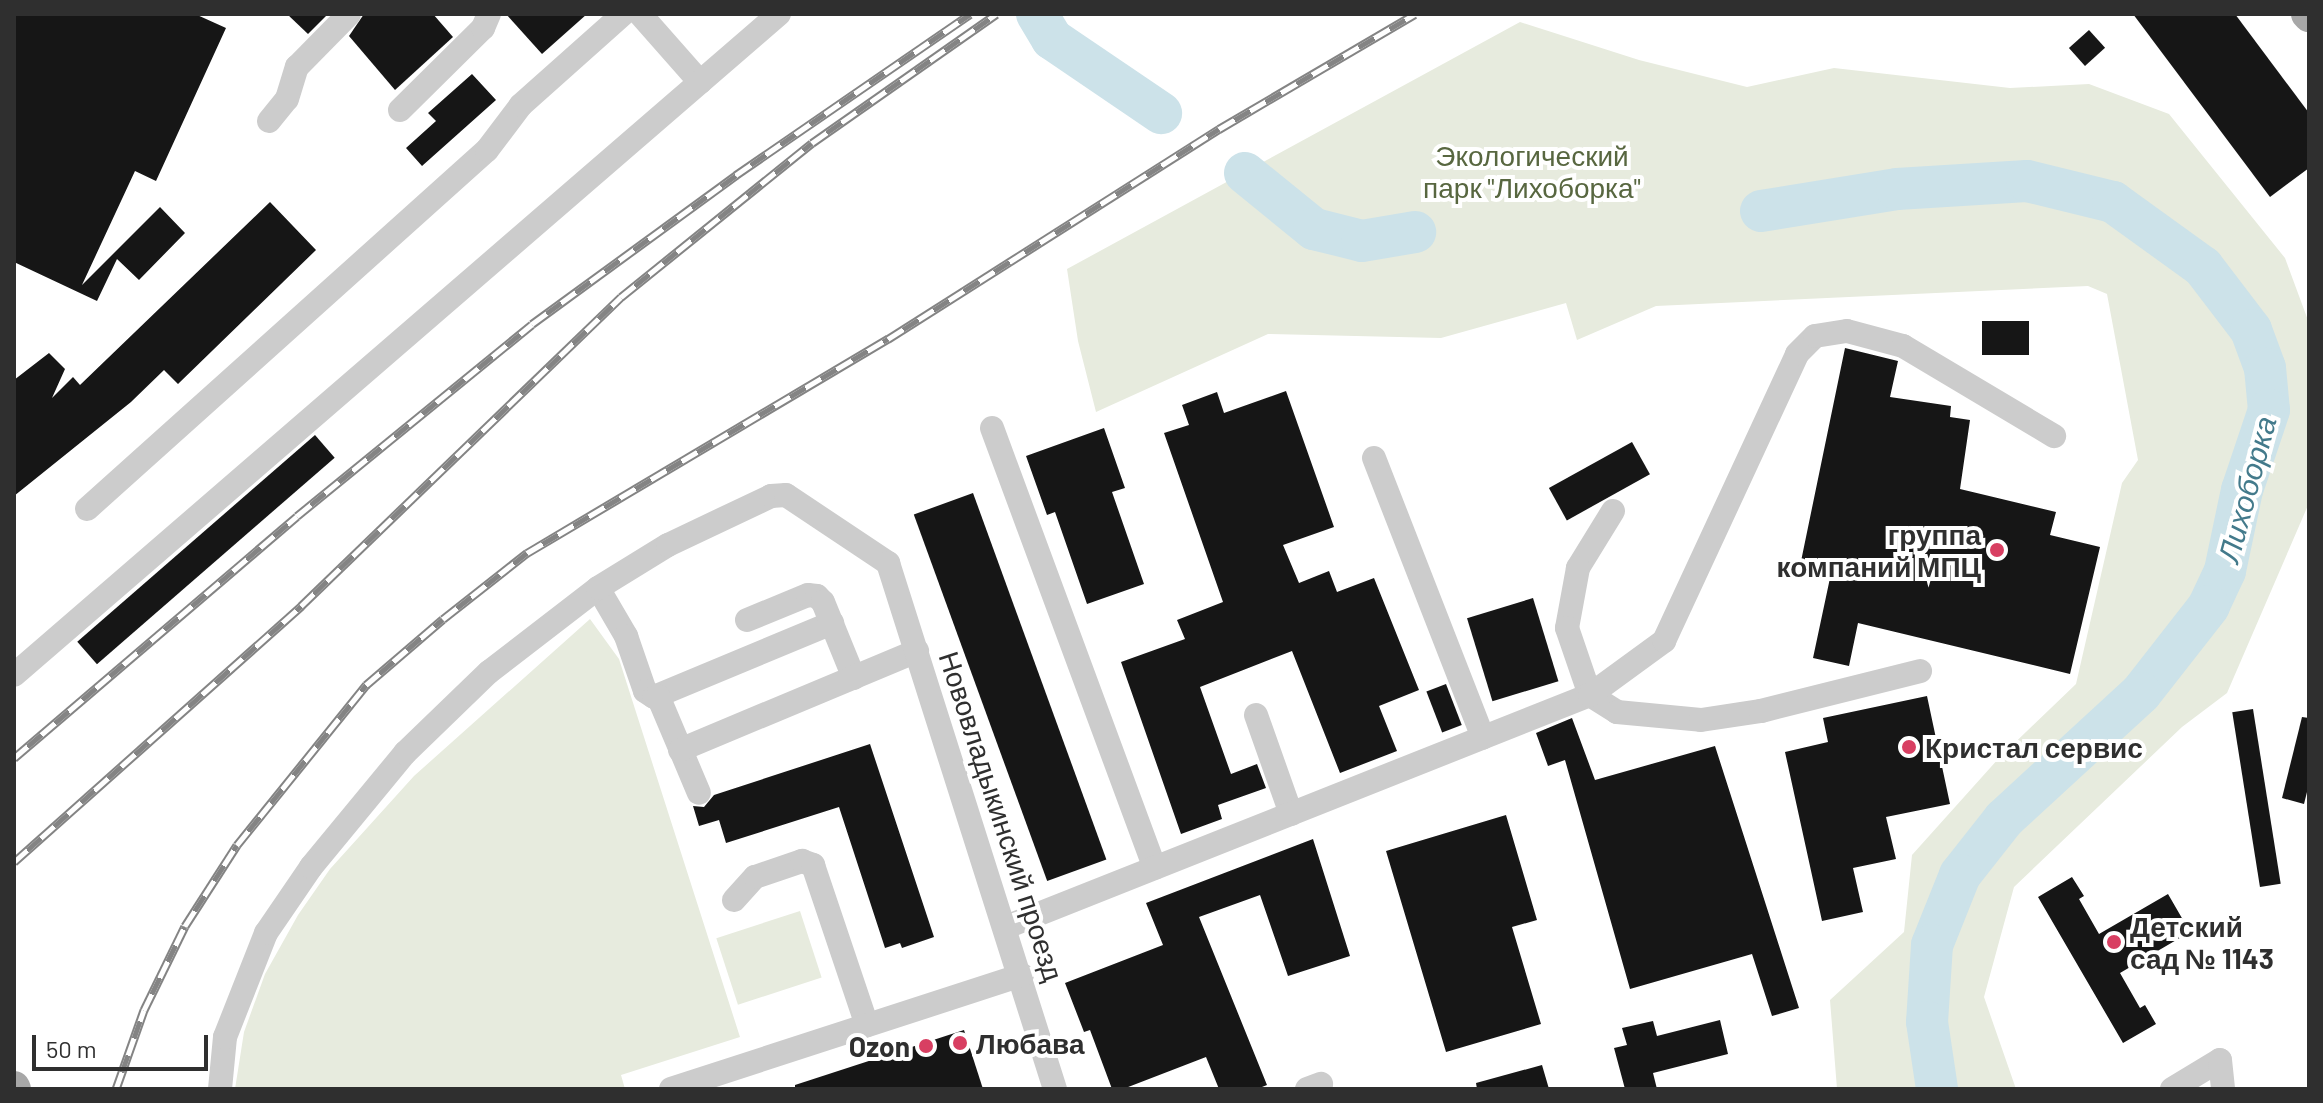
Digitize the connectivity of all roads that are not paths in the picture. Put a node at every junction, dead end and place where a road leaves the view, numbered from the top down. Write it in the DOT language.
graph roads {
  1 [pos="349,14"];
  2 [pos="489,14"];
  3 [pos="623,14"];
  4 [pos="640,14"];
  5 [pos="779,14"];
  6 [pos="700,82"];
  7 [pos="400,110"];
  8 [pos="269,121"];
  9 [pos="992,428"];
  10 [pos="2054,436"];
  11 [pos="1374,458"];
  12 [pos="87,509"];
  13 [pos="1613,511"];
  14 [pos="598,588"];
  15 [pos="747,620"];
  16 [pos="832,623"];
  17 [pos="917,651"];
  18 [pos="1920,671"];
  19 [pos="14,675"];
  20 [pos="854,678"];
  21 [pos="1590,695"];
  22 [pos="658,696"];
  23 [pos="1256,715"];
  24 [pos="1483,738"];
  25 [pos="680,750"];
  26 [pos="699,793"];
  27 [pos="1291,814"];
  28 [pos="1155,868"];
  29 [pos="734,900"];
  30 [pos="1006,927"];
  31 [pos="1022,975"];
  32 [pos="867,1025"];
  33 [pos="220,1089"];
  34 [pos="671,1089"];
  35 [pos="1055,1089"];
  36 [pos="2172,1089"];
  37 [pos="2223,1089"];
  1 -- 8 [label="street"];
  2 -- 7 [label="street"];
  3 -- 12 [label="street"];
  4 -- 6 [label="street"];
  5 -- 6 [label="street"];
  6 -- 19 [label="street"];
  9 -- 28 [label="street"];
  10 -- 21 [label="street"];
  11 -- 24 [label="street"];
  13 -- 21 [label="street"];
  14 -- 17 [label="street, Нововладыкинский проезд"];
  14 -- 22 [label="street"];
  14 -- 33 [label="street"];
  15 -- 16 [label="street"];
  16 -- 20 [label="street"];
  16 -- 22 [label="street"];
  17 -- 20 [label="street"];
  17 -- 30 [label="street, Нововладыкинский проезд"];
  18 -- 21 [label="street"];
  20 -- 25 [label="street"];
  21 -- 24 [label="street"];
  22 -- 25 [label="street"];
  23 -- 27 [label="street"];
  24 -- 27 [label="street"];
  25 -- 26 [label="street"];
  27 -- 28 [label="street"];
  28 -- 30 [label="street"];
  29 -- 32 [label="street"];
  30 -- 31 [label="street, Нововладыкинский проезд"];
  31 -- 32 [label="street"];
  31 -- 35 [label="street, Нововладыкинский проезд"];
  32 -- 34 [label="street"];
  36 -- 37 [label="street"];
}
